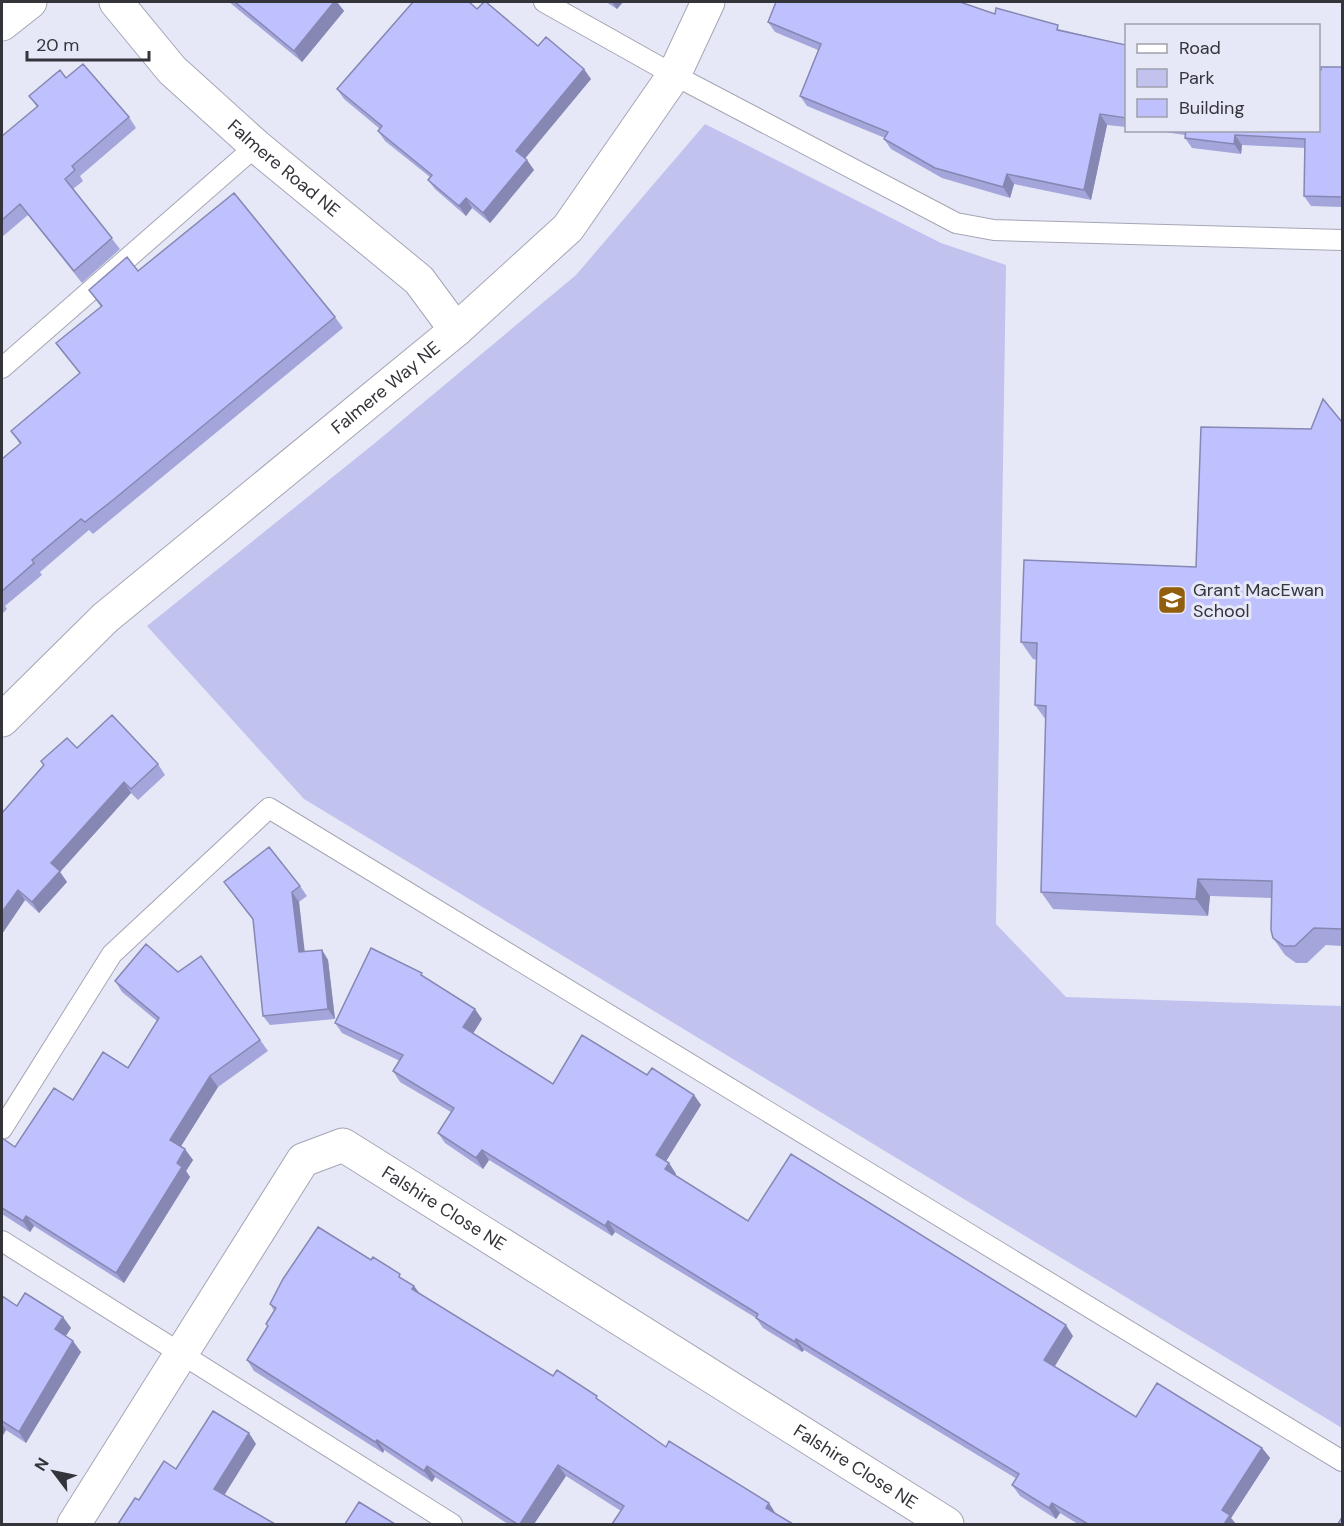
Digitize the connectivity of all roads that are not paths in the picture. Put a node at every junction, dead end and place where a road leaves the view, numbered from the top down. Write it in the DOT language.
graph roads {
  1 [pos="30,2"];
  2 [pos="116,2"];
  3 [pos="544,2"];
  4 [pos="708,2"];
  5 [pos="2,24"];
  6 [pos="674,75"];
  7 [pos="256,146"];
  8 [pos="1342,240"];
  9 [pos="456,330"];
  10 [pos="2,368"];
  11 [pos="2,720"];
  12 [pos="2,1129"];
  13 [pos="2,1241"];
  14 [pos="180,1356"];
  15 [pos="1342,1461"];
  16 [pos="74,1524"];
  17 [pos="452,1524"];
  18 [pos="947,1524"];
  1 -- 5 [label="street"];
  2 -- 7 [label="street, Falmere Road NE"];
  3 -- 6 [label="lane"];
  4 -- 6 [label="street, Falmere Way NE"];
  6 -- 8 [label="lane"];
  6 -- 9 [label="street, Falmere Way NE"];
  7 -- 9 [label="street, Falmere Road NE"];
  7 -- 10 [label="lane"];
  9 -- 11 [label="street, Falmere Way NE"];
  12 -- 15 [label="lane"];
  13 -- 14 [label="lane"];
  14 -- 16 [label="street, Falshire Close NE"];
  14 -- 17 [label="lane"];
  14 -- 18 [label="street, Falshire Close NE"];
}
